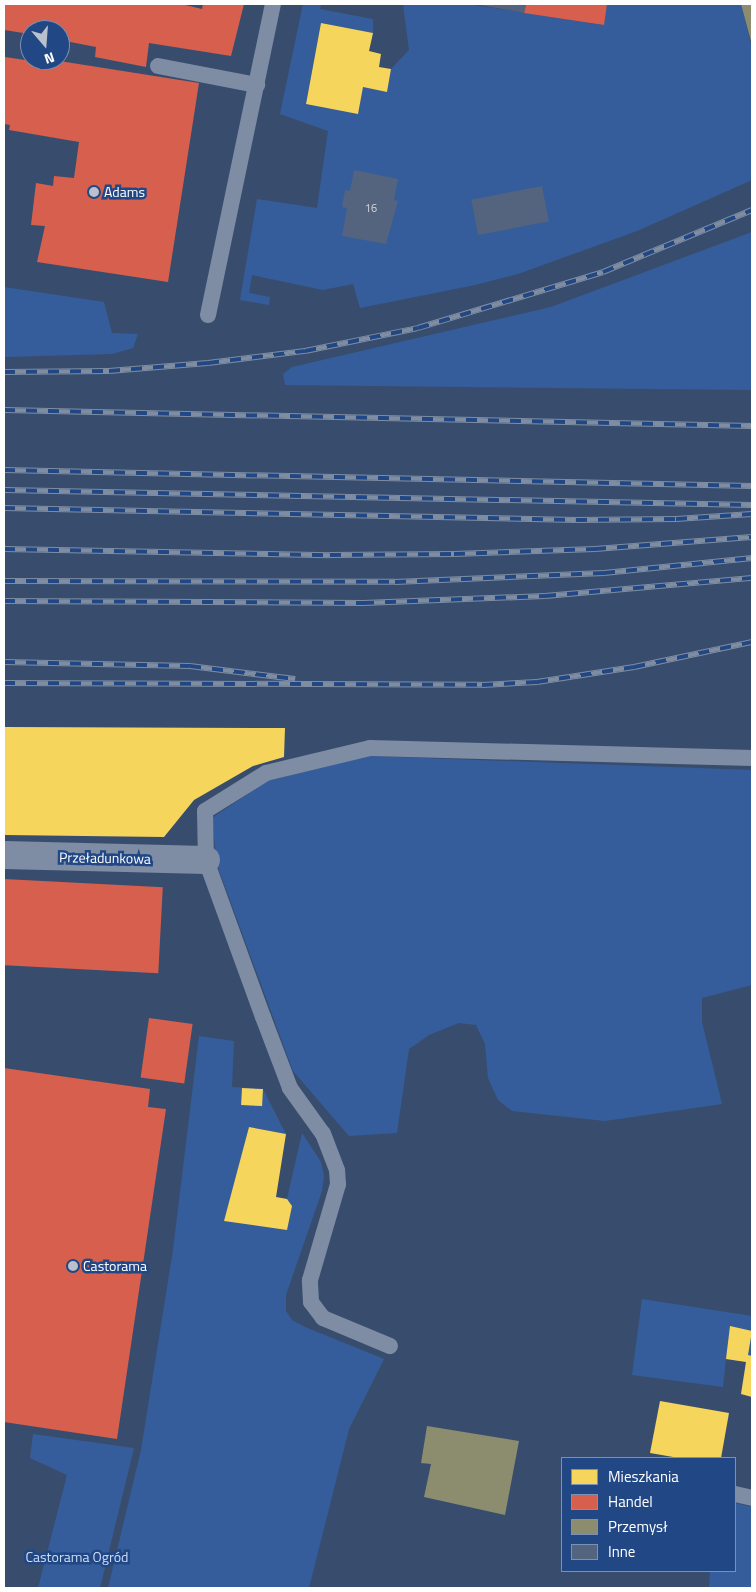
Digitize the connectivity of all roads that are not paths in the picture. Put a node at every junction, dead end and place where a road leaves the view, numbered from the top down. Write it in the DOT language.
graph roads {
  1 [pos="273,4"];
  2 [pos="158,66"];
  3 [pos="257,85"];
  4 [pos="208,314"];
  5 [pos="752,758"];
  6 [pos="4,855"];
  7 [pos="206,860"];
  8 [pos="390,1346"];
  9 [pos="736,1494"];
  10 [pos="752,1498"];
  1 -- 3 [label="lane"];
  2 -- 3 [label="lane"];
  3 -- 4 [label="lane"];
  5 -- 7 [label="lane"];
  6 -- 7 [label="street, Przeładunkowa"];
  7 -- 8 [label="lane"];
  9 -- 10 [label="lane"];
}
